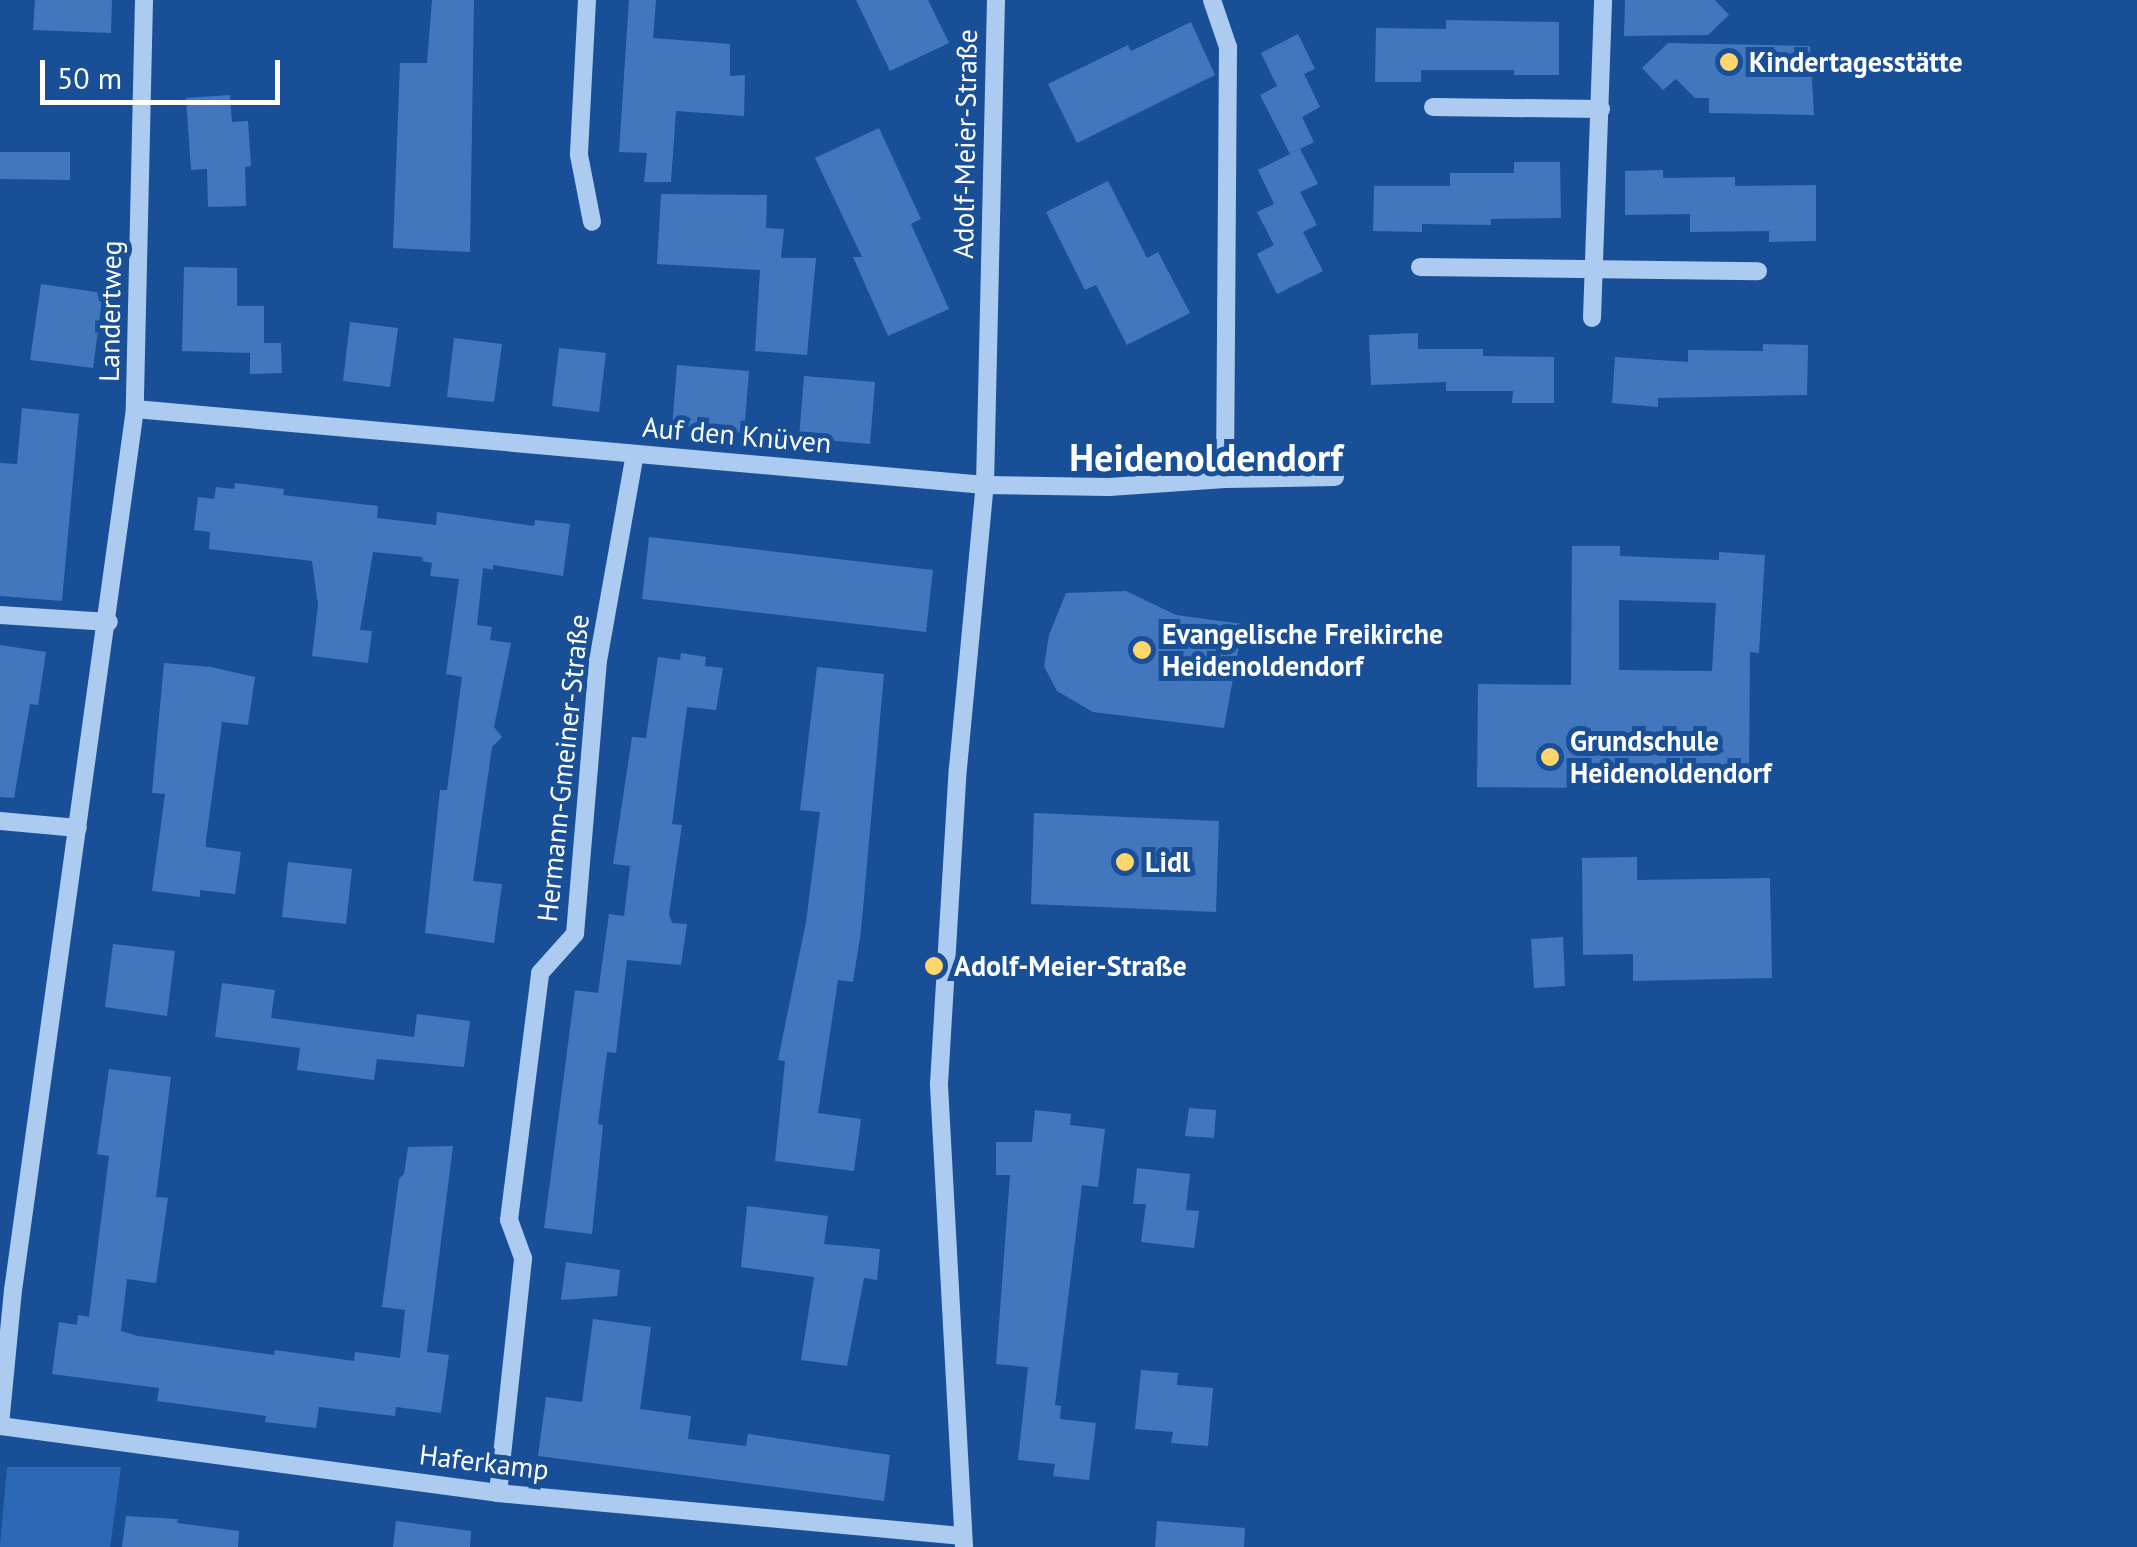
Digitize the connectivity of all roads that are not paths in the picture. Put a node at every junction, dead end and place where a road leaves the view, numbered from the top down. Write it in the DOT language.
graph roads {
  1 [pos="144,0"];
  2 [pos="588,0"];
  3 [pos="996,0"];
  4 [pos="1212,0"];
  5 [pos="1603,0"];
  6 [pos="1434,107"];
  7 [pos="1601,109"];
  8 [pos="592,222"];
  9 [pos="1596,266"];
  10 [pos="1420,267"];
  11 [pos="1758,271"];
  12 [pos="1592,318"];
  13 [pos="135,410"];
  14 [pos="636,454"];
  15 [pos="1335,477"];
  16 [pos="1226,478"];
  17 [pos="985,484"];
  18 [pos="0,615"];
  19 [pos="108,622"];
  20 [pos="0,822"];
  21 [pos="78,828"];
  22 [pos="0,1426"];
  23 [pos="498,1492"];
  24 [pos="963,1542"];
  1 -- 13 [label="street, Landertweg"];
  2 -- 8 [label="street"];
  3 -- 17 [label="street, Adolf-Meier-Straße"];
  4 -- 16 [label="street"];
  5 -- 7 [label="street"];
  6 -- 7 [label="street"];
  7 -- 9 [label="street"];
  9 -- 10 [label="street"];
  9 -- 11 [label="street"];
  9 -- 12 [label="street"];
  13 -- 14 [label="street, Auf den Knüven"];
  13 -- 19 [label="street, Landertweg"];
  14 -- 17 [label="street, Auf den Knüven"];
  14 -- 23 [label="street, Hermann-Gmeiner-Straße"];
  15 -- 16 [label="street, Auf den Knüven"];
  16 -- 17 [label="street, Auf den Knüven"];
  17 -- 24 [label="street, Adolf-Meier-Straße"];
  18 -- 19 [label="street"];
  19 -- 21 [label="street, Landertweg"];
  20 -- 21 [label="street"];
  21 -- 22 [label="street, Landertweg"];
  22 -- 23 [label="street, Haferkamp"];
  23 -- 24 [label="street, Haferkamp"];
}
